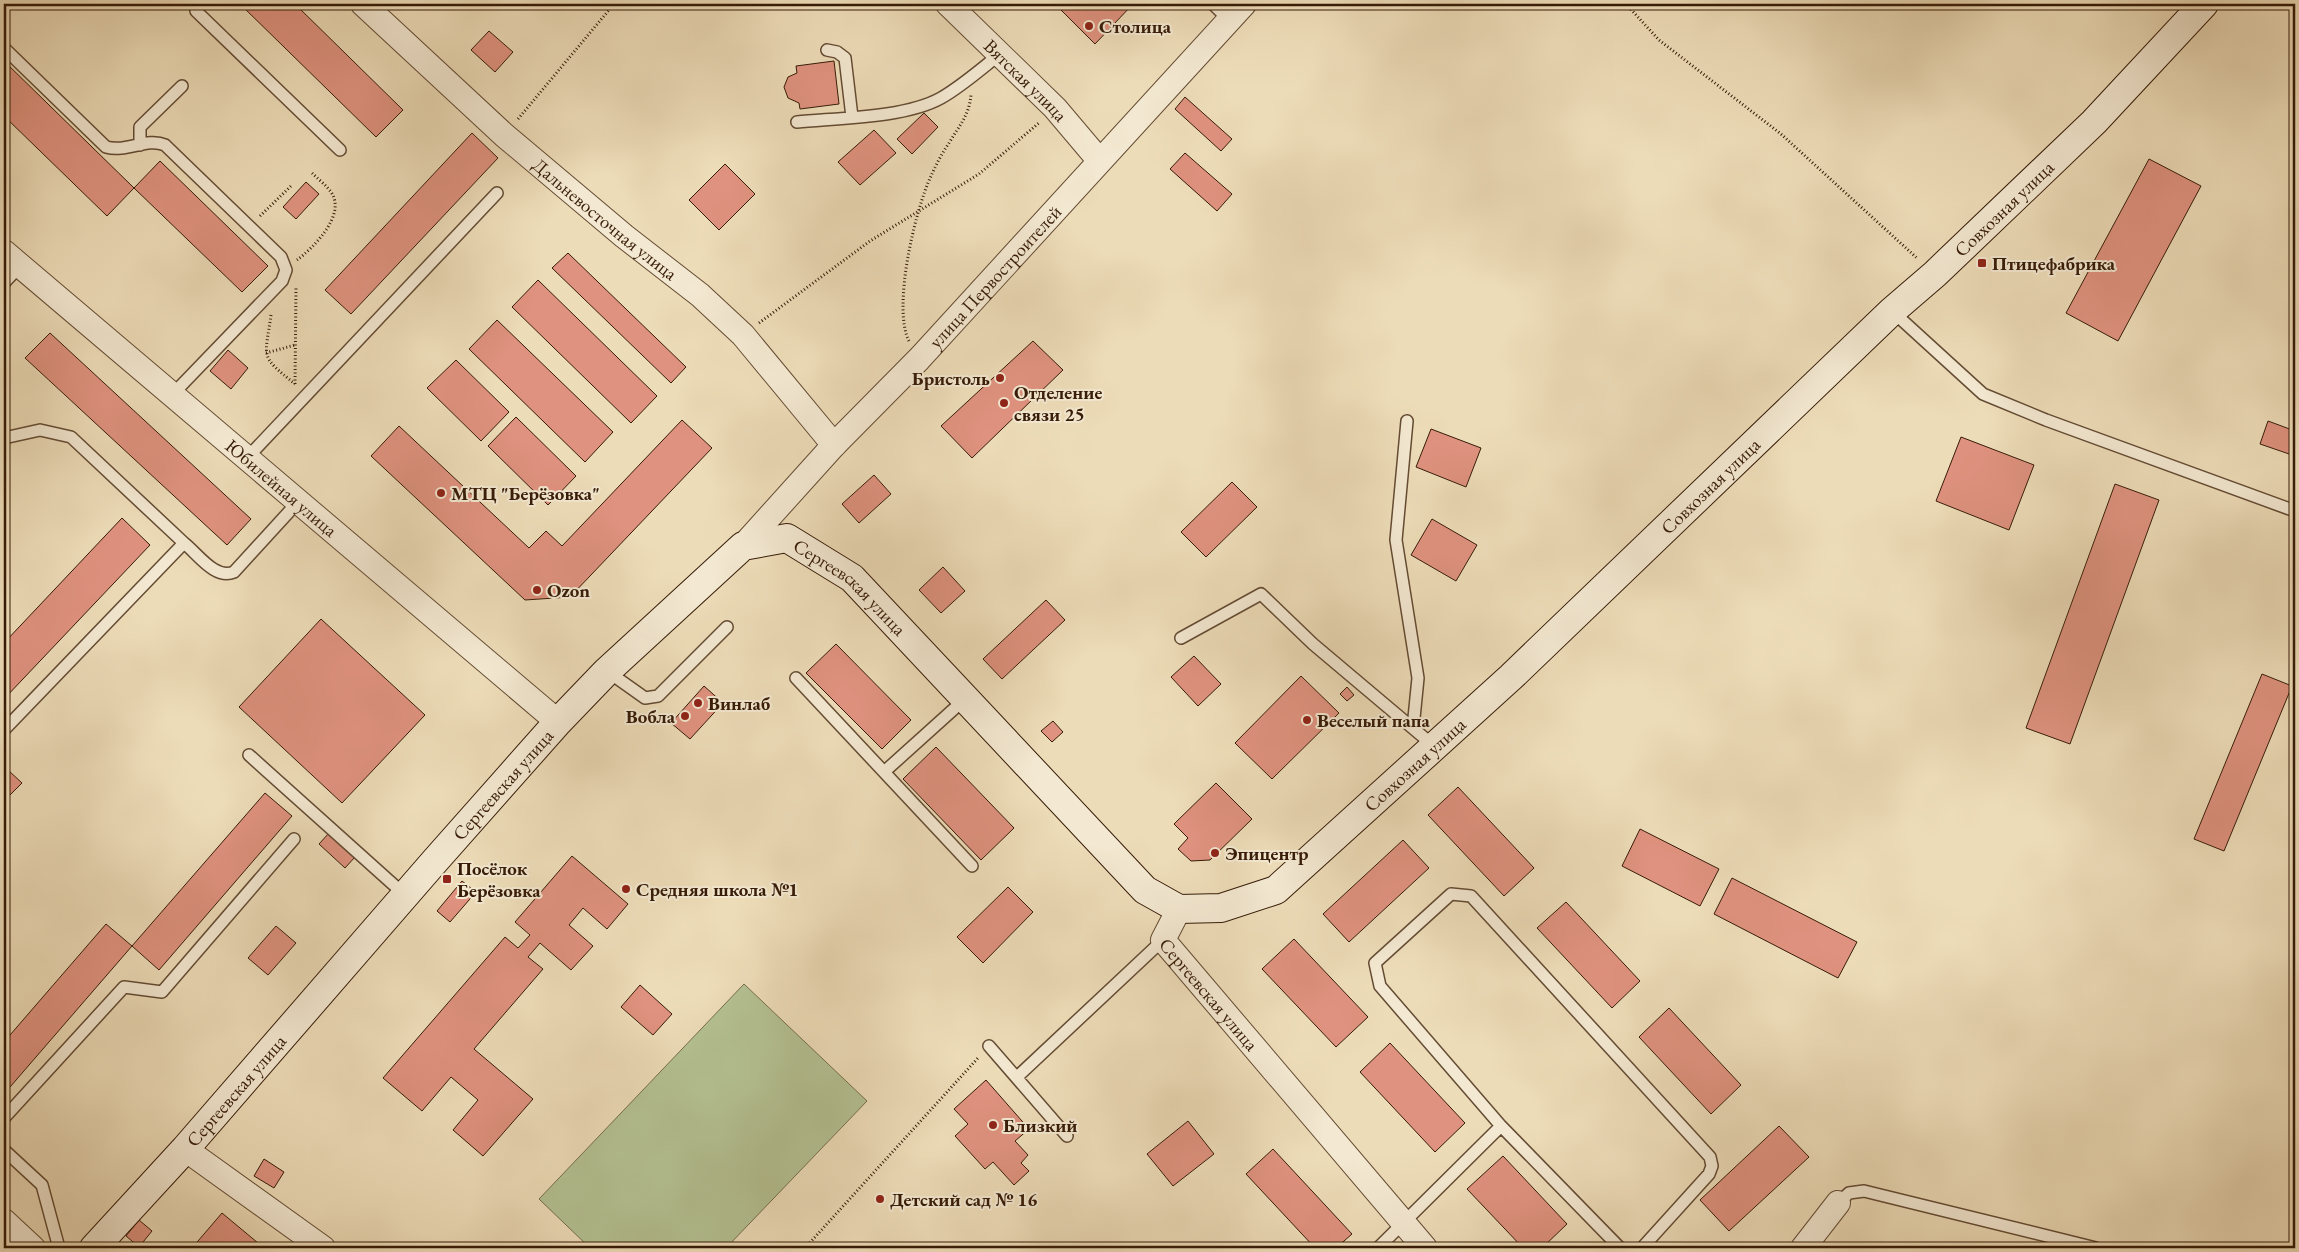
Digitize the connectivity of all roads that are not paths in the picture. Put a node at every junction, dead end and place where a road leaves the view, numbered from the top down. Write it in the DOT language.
graph roads {
  1 [pos="363,4"];
  2 [pos="948,4"];
  3 [pos="2204,4"];
  4 [pos="193,6"];
  5 [pos="1229,9"];
  6 [pos="4,48"];
  7 [pos="827,50"];
  8 [pos="1000,54"];
  9 [pos="182,86"];
  10 [pos="852,117"];
  11 [pos="797,122"];
  12 [pos="140,145"];
  13 [pos="340,150"];
  14 [pos="1099,160"];
  15 [pos="497,193"];
  16 [pos="12,259"];
  17 [pos="4,283"];
  18 [pos="1892,311"];
  19 [pos="172,395"];
  20 [pos="1407,421"];
  21 [pos="4,438"];
  22 [pos="834,445"];
  23 [pos="247,458"];
  24 [pos="298,502"];
  25 [pos="2295,511"];
  26 [pos="184,542"];
  27 [pos="743,546"];
  28 [pos="727,627"];
  29 [pos="1181,638"];
  30 [pos="607,671"];
  31 [pos="796,678"];
  32 [pos="965,699"];
  33 [pos="558,722"];
  34 [pos="1413,728"];
  35 [pos="4,730"];
  36 [pos="1434,746"];
  37 [pos="249,755"];
  38 [pos="884,772"];
  39 [pos="294,839"];
  40 [pos="972,866"];
  41 [pos="405,894"];
  42 [pos="1179,909"];
  43 [pos="1163,940"];
  44 [pos="989,1046"];
  45 [pos="1017,1077"];
  46 [pos="4,1118"];
  47 [pos="1501,1126"];
  48 [pos="1067,1136"];
  49 [pos="185,1149"];
  50 [pos="4,1150"];
  51 [pos="1838,1203"];
  52 [pos="4,1221"];
  53 [pos="1403,1225"];
  54 [pos="33,1248"];
  55 [pos="59,1248"];
  56 [pos="94,1248"];
  57 [pos="323,1248"];
  58 [pos="1378,1248"];
  59 [pos="1425,1248"];
  60 [pos="1620,1248"];
  61 [pos="1642,1248"];
  62 [pos="1803,1248"];
  63 [pos="2096,1248"];
  1 -- 22 [label="street, Дальневосточная улица"];
  2 -- 8 [label="street, Вятская улица"];
  3 -- 18 [label="main road, Совхозная улица"];
  4 -- 13 [label="lane"];
  5 -- 14 [label="street, улица Первостроителей"];
  6 -- 12 [label="lane"];
  7 -- 10 [label="lane"];
  8 -- 10 [label="lane"];
  8 -- 14 [label="street, Вятская улица"];
  9 -- 12 [label="lane"];
  10 -- 11 [label="lane"];
  12 -- 19 [label="lane"];
  14 -- 22 [label="street, улица Первостроителей"];
  15 -- 23 [label="lane"];
  16 -- 17 [label="lane"];
  16 -- 19 [label="street, Юбилейная улица"];
  18 -- 25 [label="lane"];
  18 -- 36 [label="main road, Совхозная улица"];
  19 -- 23 [label="street, Юбилейная улица"];
  20 -- 34 [label="lane"];
  21 -- 26 [label="lane"];
  22 -- 27 [label="street, улица Первостроителей"];
  23 -- 24 [label="street, Юбилейная улица"];
  24 -- 26 [label="lane"];
  24 -- 33 [label="street, Юбилейная улица"];
  26 -- 35 [label="lane"];
  27 -- 30 [label="main road, Сергеевская улица"];
  27 -- 32 [label="main road, Сергеевская улица"];
  28 -- 30 [label="lane"];
  29 -- 34 [label="lane"];
  30 -- 33 [label="main road, Сергеевская улица"];
  31 -- 38 [label="lane"];
  32 -- 38 [label="lane"];
  32 -- 42 [label="main road, Сергеевская улица"];
  33 -- 41 [label="main road, Сергеевская улица"];
  34 -- 36 [label="lane"];
  36 -- 42 [label="main road, Совхозная улица"];
  37 -- 41 [label="lane"];
  38 -- 40 [label="lane"];
  39 -- 46 [label="lane"];
  41 -- 49 [label="main road, Сергеевская улица"];
  42 -- 43 [label="street, Сергеевская улица"];
  43 -- 45 [label="lane"];
  43 -- 53 [label="street, Сергеевская улица"];
  44 -- 45 [label="lane"];
  45 -- 48 [label="lane"];
  47 -- 53 [label="lane"];
  47 -- 60 [label="lane"];
  47 -- 61 [label="lane"];
  49 -- 56 [label="main road, Сергеевская улица"];
  49 -- 57 [label="street"];
  50 -- 55 [label="lane"];
  51 -- 62 [label="street"];
  51 -- 63 [label="lane"];
  52 -- 54 [label="street"];
  53 -- 58 [label="lane"];
  53 -- 59 [label="street, Сергеевская улица"];
}
